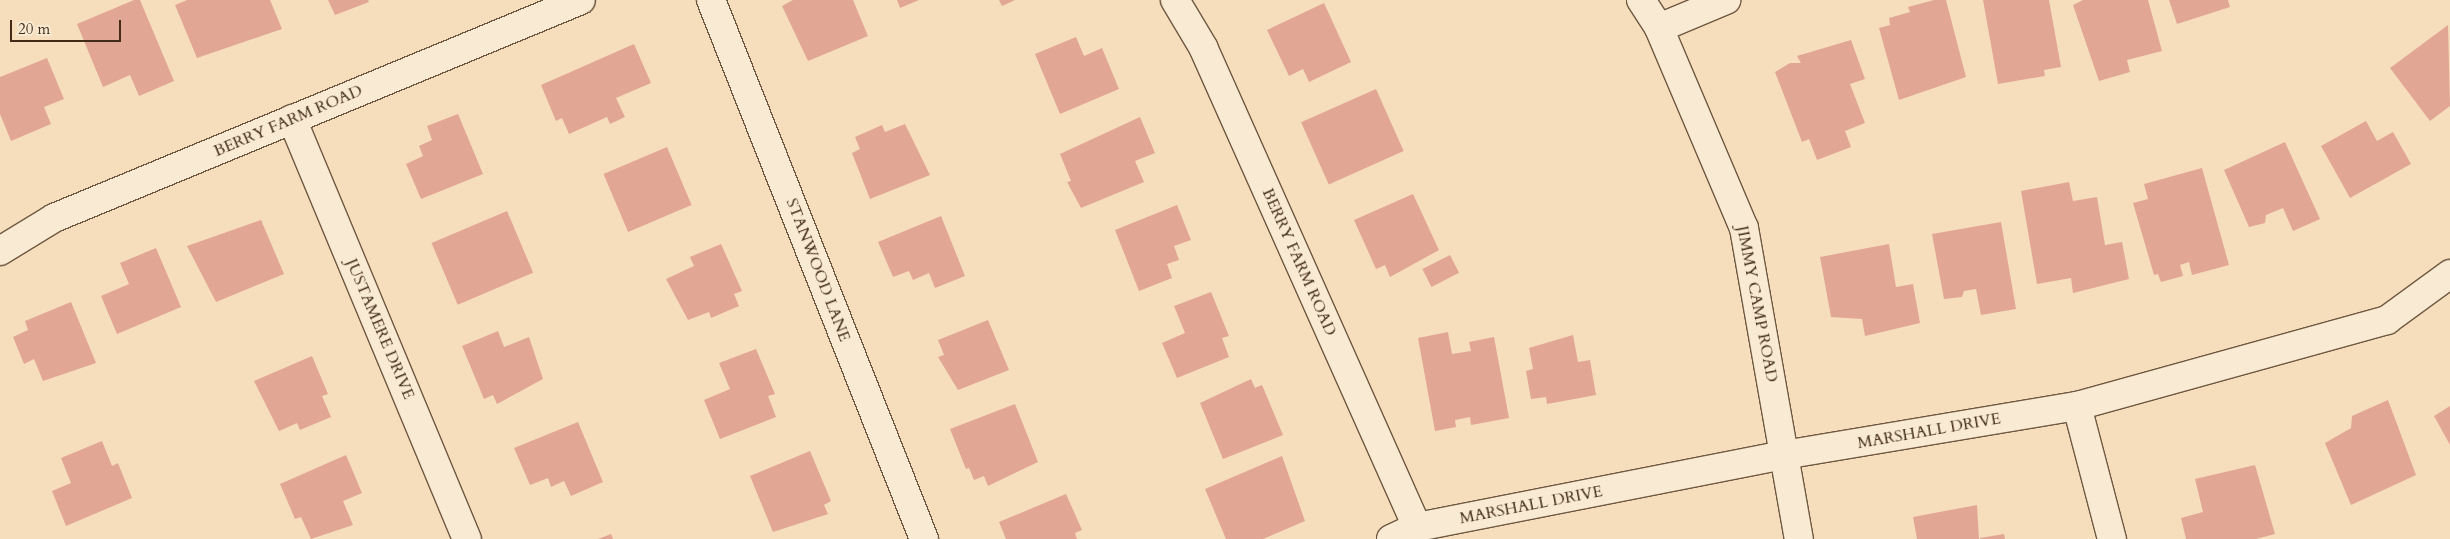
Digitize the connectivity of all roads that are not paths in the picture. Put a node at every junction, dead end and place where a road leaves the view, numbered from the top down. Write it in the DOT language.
graph roads {
  1 [pos="581,0"];
  2 [pos="712,0"];
  3 [pos="1175,0"];
  4 [pos="1640,0"];
  5 [pos="1726,0"];
  6 [pos="1659,28"];
  7 [pos="292,119"];
  8 [pos="0,251"];
  9 [pos="2450,274"];
  10 [pos="2077,406"];
  11 [pos="1784,455"];
  12 [pos="1417,528"];
  13 [pos="467,539"];
  14 [pos="924,539"];
  15 [pos="1391,539"];
  16 [pos="1798,539"];
  17 [pos="2112,539"];
  1 -- 7 [label="street, BERRY FARM ROAD"];
  2 -- 14 [label="street, STANWOOD LANE"];
  3 -- 12 [label="street, BERRY FARM ROAD"];
  4 -- 6 [label="street, JIMMY CAMP ROAD"];
  5 -- 6 [label="street"];
  6 -- 11 [label="street, JIMMY CAMP ROAD"];
  7 -- 8 [label="street, BERRY FARM ROAD"];
  7 -- 13 [label="street, JUSTAMERE DRIVE"];
  9 -- 10 [label="street, MARSHALL DRIVE"];
  10 -- 11 [label="street, MARSHALL DRIVE"];
  10 -- 17 [label="street"];
  11 -- 12 [label="street, MARSHALL DRIVE"];
  11 -- 16 [label="street, JIMMY CAMP ROAD"];
  12 -- 15 [label="street, MARSHALL DRIVE"];
}
